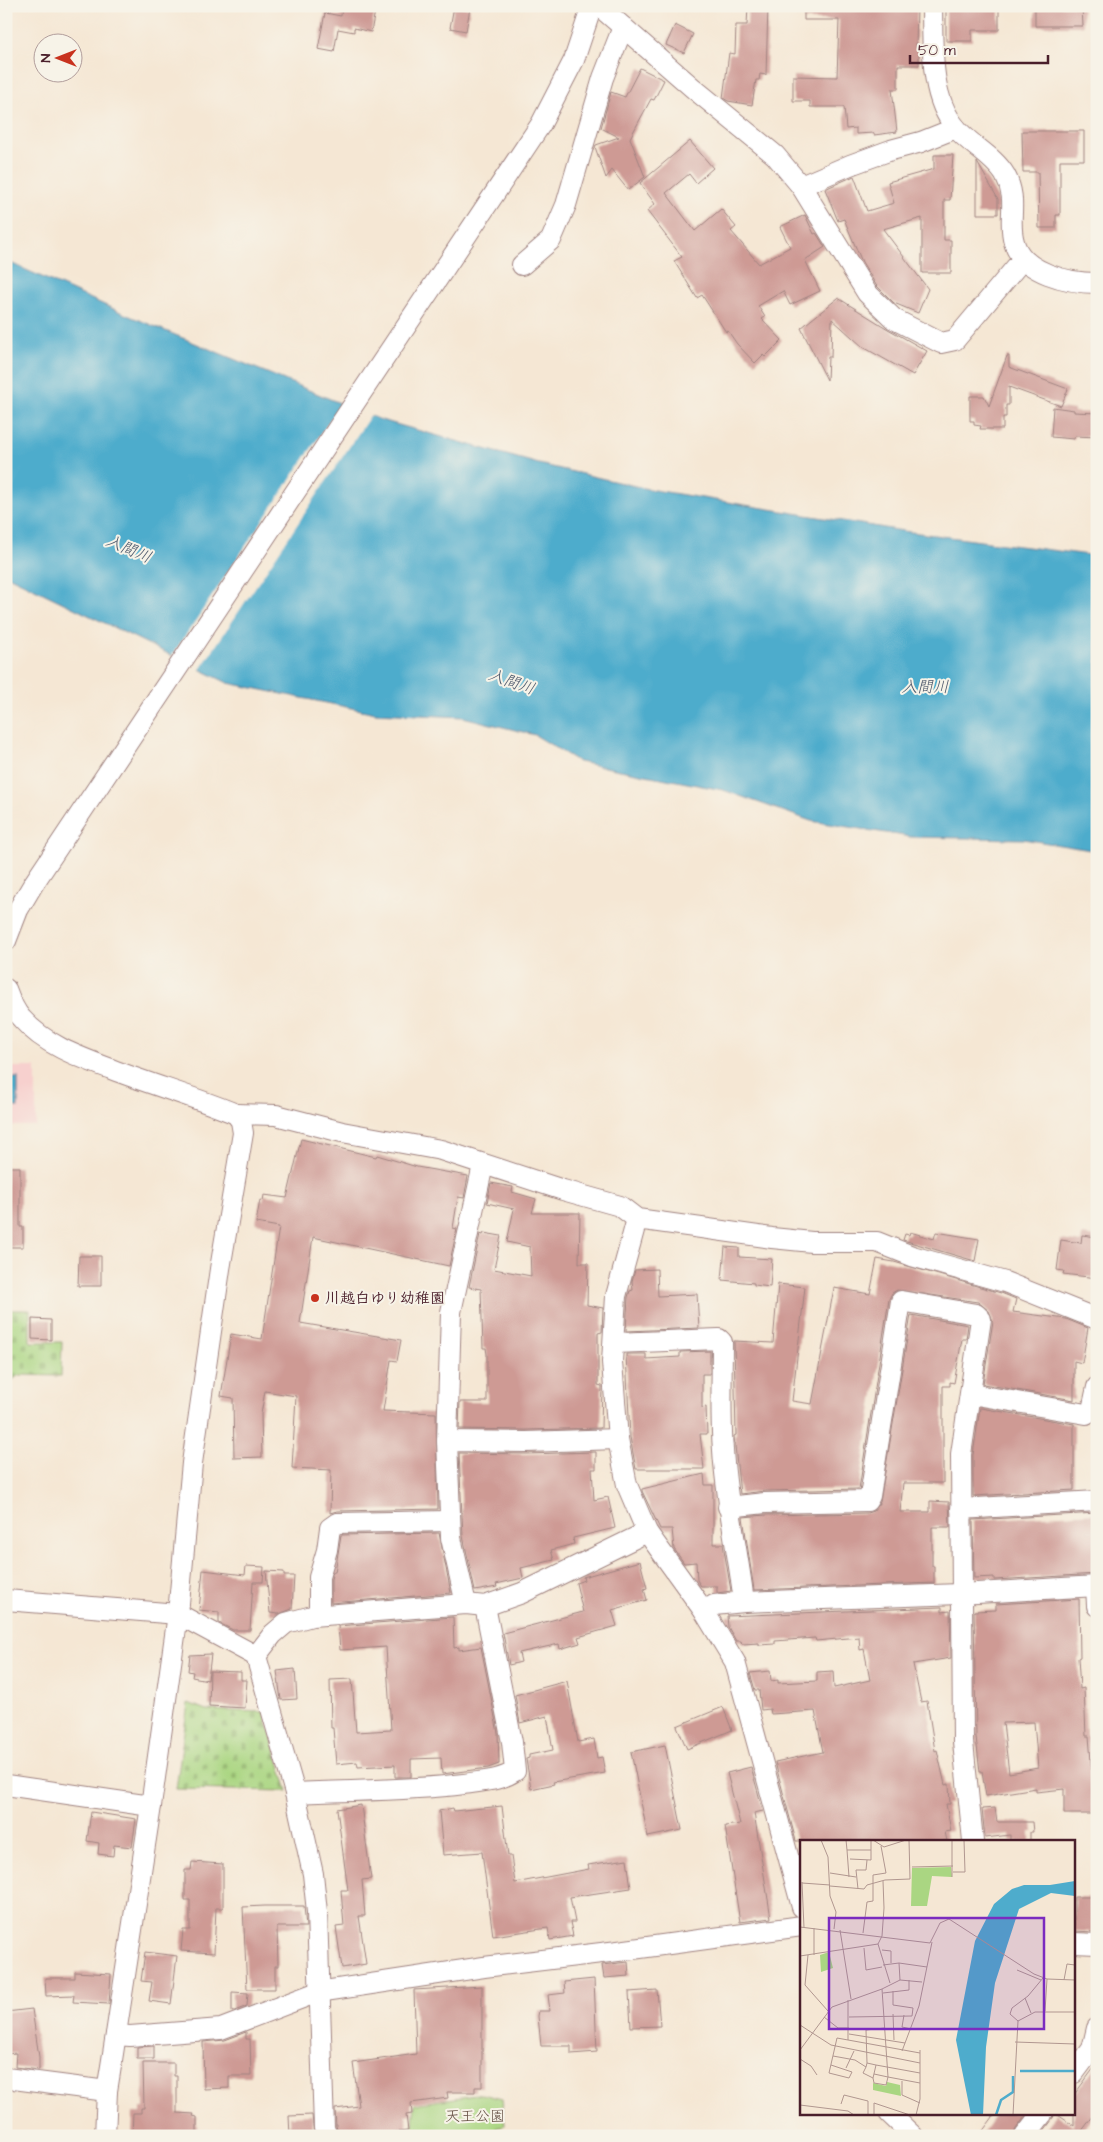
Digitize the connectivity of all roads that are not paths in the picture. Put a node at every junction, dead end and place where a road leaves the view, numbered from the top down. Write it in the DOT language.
graph roads {
  1 [pos="592,6"];
  2 [pos="599,6"];
  3 [pos="932,6"];
  4 [pos="622,26"];
  5 [pos="956,128"];
  6 [pos="801,186"];
  7 [pos="1022,260"];
  8 [pos="522,265"];
  9 [pos="1097,283"];
  10 [pos="6,941"];
  11 [pos="6,989"];
  12 [pos="236,1114"];
  13 [pos="483,1165"];
  14 [pos="637,1219"];
  15 [pos="1097,1319"];
  16 [pos="614,1343"];
  17 [pos="1097,1387"];
  18 [pos="971,1394"];
  19 [pos="618,1439"];
  20 [pos="446,1441"];
  21 [pos="1097,1501"];
  22 [pos="728,1507"];
  23 [pos="961,1509"];
  24 [pos="449,1521"];
  25 [pos="647,1532"];
  26 [pos="1096,1586"];
  27 [pos="960,1594"];
  28 [pos="6,1600"];
  29 [pos="744,1602"];
  30 [pos="476,1605"];
  31 [pos="1097,1606"];
  32 [pos="704,1611"];
  33 [pos="178,1614"];
  34 [pos="319,1615"];
  35 [pos="256,1656"];
  36 [pos="6,1785"];
  37 [pos="295,1793"];
  38 [pos="151,1806"];
  39 [pos="973,1840"];
  40 [pos="800,1900"];
  41 [pos="800,1926"];
  42 [pos="1076,1943"];
  43 [pos="1097,1944"];
  44 [pos="318,1992"];
  45 [pos="1097,2028"];
  46 [pos="116,2035"];
  47 [pos="1076,2070"];
  48 [pos="6,2078"];
  49 [pos="107,2091"];
  50 [pos="890,2114"];
  51 [pos="1042,2114"];
  52 [pos="105,2136"];
  53 [pos="327,2136"];
  54 [pos="913,2136"];
  55 [pos="1025,2136"];
  1 -- 10 [label="street"];
  2 -- 4 [label="street"];
  3 -- 5 [label="street"];
  4 -- 6 [label="street"];
  4 -- 8 [label="street"];
  5 -- 6 [label="street"];
  5 -- 7 [label="street"];
  6 -- 7 [label="street"];
  7 -- 9 [label="street"];
  11 -- 12 [label="street"];
  12 -- 13 [label="street"];
  12 -- 33 [label="street"];
  13 -- 14 [label="street"];
  13 -- 20 [label="street"];
  14 -- 15 [label="street"];
  14 -- 16 [label="street"];
  16 -- 19 [label="street"];
  16 -- 22 [label="street"];
  17 -- 18 [label="street"];
  18 -- 22 [label="street"];
  18 -- 23 [label="street"];
  19 -- 20 [label="street"];
  19 -- 25 [label="street"];
  20 -- 24 [label="street"];
  21 -- 23 [label="street"];
  22 -- 29 [label="street"];
  23 -- 27 [label="street"];
  24 -- 30 [label="street"];
  24 -- 34 [label="street"];
  25 -- 30 [label="street"];
  25 -- 32 [label="street"];
  26 -- 27 [label="street"];
  26 -- 31 [label="street"];
  27 -- 29 [label="street"];
  27 -- 39 [label="street"];
  28 -- 33 [label="street"];
  29 -- 32 [label="street"];
  30 -- 34 [label="street"];
  30 -- 37 [label="street"];
  32 -- 40 [label="street"];
  33 -- 35 [label="street"];
  33 -- 38 [label="street"];
  34 -- 35 [label="street"];
  35 -- 37 [label="street"];
  36 -- 38 [label="street"];
  37 -- 44 [label="street"];
  38 -- 46 [label="street"];
  41 -- 44 [label="street"];
  42 -- 43 [label="street"];
  44 -- 46 [label="street"];
  44 -- 53 [label="street"];
  45 -- 47 [label="street"];
  46 -- 49 [label="street"];
  48 -- 49 [label="street"];
  49 -- 52 [label="street"];
  50 -- 54 [label="street"];
  51 -- 55 [label="street"];
}
